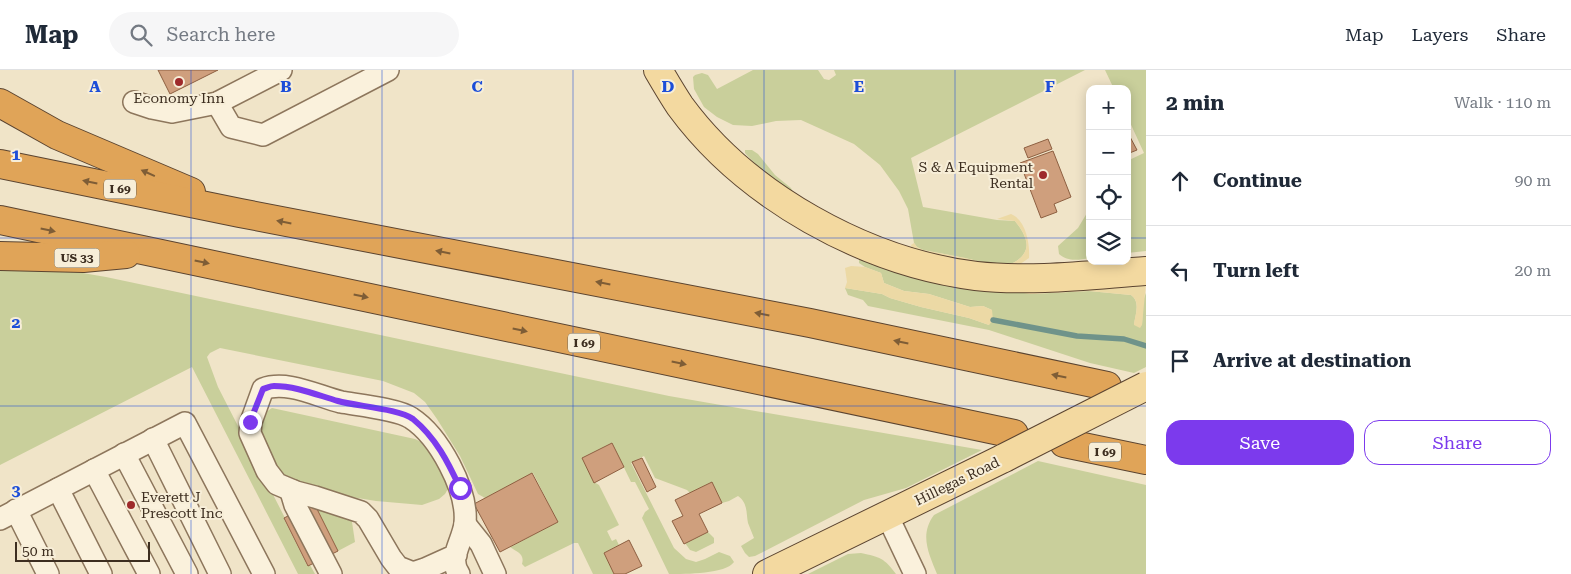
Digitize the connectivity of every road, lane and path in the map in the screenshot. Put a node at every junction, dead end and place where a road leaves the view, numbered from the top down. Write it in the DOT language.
graph roads {
  1 [pos="281,70"];
  2 [pos="388,70"];
  3 [pos="667,73"];
  4 [pos="134,102"];
  5 [pos="0,103"];
  6 [pos="217,103"];
  7 [pos="0,164"];
  8 [pos="240,213"];
  9 [pos="0,220"];
  10 [pos="154,252"];
  11 [pos="0,256"];
  12 [pos="1146,271"];
  13 [pos="1107,386"];
  14 [pos="1146,386"];
  15 [pos="1014,434"];
  16 [pos="153,439"];
  17 [pos="1064,443"];
  18 [pos="124,454"];
  19 [pos="1146,460"];
  20 [pos="94,470"];
  21 [pos="58,489"];
  22 [pos="293,491"];
  23 [pos="8,514"];
  24 [pos="887,515"];
  25 [pos="477,530"];
  26 [pos="457,564"];
  27 [pos="387,569"];
  28 [pos="48,574"];
  29 [pos="101,574"];
  30 [pos="149,574"];
  31 [pos="187,574"];
  32 [pos="220,574"];
  33 [pos="264,574"];
  34 [pos="330,574"];
  35 [pos="496,574"];
  36 [pos="767,574"];
  37 [pos="915,574"];
  1 -- 6 [label="street"];
  2 -- 6 [label="street"];
  3 -- 12 [label="main road"];
  4 -- 6 [label="street"];
  8 -- 5 [label="highway, one-way"];
  8 -- 7 [label="highway, I 69, one-way"];
  13 -- 8 [label="highway, I 69, one-way"];
  9 -- 10 [label="highway, I 69, one-way"];
  10 -- 11 [label="highway, US 33"];
  10 -- 15 [label="highway, I 69, one-way"];
  14 -- 24 [label="main road, Hillegas Road, bridge"];
  16 -- 18 [label="street"];
  16 -- 32 [label="street"];
  16 -- 33 [label="street"];
  17 -- 19 [label="highway, I 69"];
  18 -- 20 [label="street"];
  18 -- 31 [label="street"];
  20 -- 21 [label="street"];
  20 -- 30 [label="street"];
  21 -- 23 [label="street"];
  21 -- 29 [label="street"];
  22 -- 25 [label="street"];
  22 -- 27 [label="street"];
  22 -- 34 [label="street"];
  23 -- 28 [label="street"];
  24 -- 36 [label="main road, Hillegas Road"];
  24 -- 37 [label="street"];
  25 -- 26 [label="street"];
  25 -- 35 [label="street"];
  26 -- 27 [label="street"];
}
